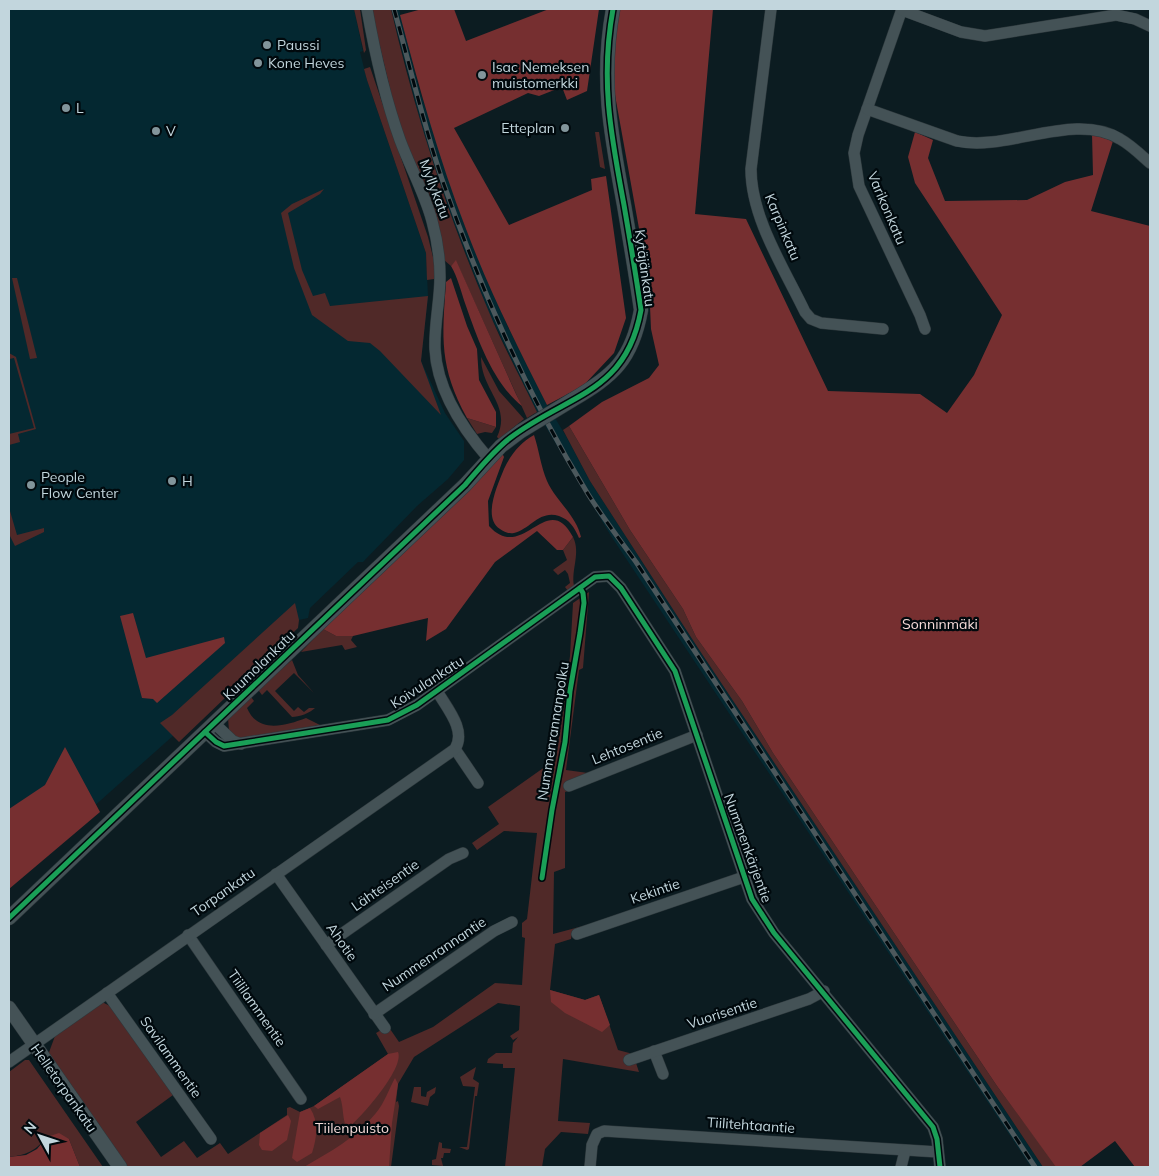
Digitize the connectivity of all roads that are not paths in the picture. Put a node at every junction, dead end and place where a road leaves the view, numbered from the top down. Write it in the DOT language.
graph roads {
  1 [pos="367,9"];
  2 [pos="612,9"];
  3 [pos="771,9"];
  4 [pos="902,10"];
  5 [pos="1150,26"];
  6 [pos="867,109"];
  7 [pos="1150,163"];
  8 [pos="883,329"];
  9 [pos="925,329"];
  10 [pos="489,459"];
  11 [pos="609,576"];
  12 [pos="437,691"];
  13 [pos="210,728"];
  14 [pos="697,735"];
  15 [pos="455,749"];
  16 [pos="478,783"];
  17 [pos="569,786"];
  18 [pos="463,853"];
  19 [pos="276,874"];
  20 [pos="744,877"];
  21 [pos="42,886"];
  22 [pos="9,908"];
  23 [pos="9,918"];
  24 [pos="512,922"];
  25 [pos="577,934"];
  26 [pos="188,935"];
  27 [pos="326,945"];
  28 [pos="824,991"];
  29 [pos="107,993"];
  30 [pos="9,1008"];
  31 [pos="374,1014"];
  32 [pos="384,1028"];
  33 [pos="34,1044"];
  34 [pos="654,1051"];
  35 [pos="629,1060"];
  36 [pos="9,1062"];
  37 [pos="662,1074"];
  38 [pos="301,1099"];
  39 [pos="211,1139"];
  40 [pos="905,1151"];
  41 [pos="938,1152"];
  42 [pos="120,1167"];
  43 [pos="590,1167"];
  44 [pos="901,1167"];
  45 [pos="940,1167"];
  1 -- 10 [label="street, Myllykatu"];
  2 -- 10 [label="street, Kytäjänkatu, bridge"];
  3 -- 8 [label="street, Karpinkatu"];
  4 -- 5 [label="street"];
  4 -- 6 [label="street, Varikonkatu"];
  6 -- 7 [label="street"];
  6 -- 9 [label="street, Varikonkatu"];
  10 -- 13 [label="street, Kuumolankatu"];
  11 -- 12 [label="street, Koivulankatu"];
  11 -- 14 [label="street, Nummenkärjentie"];
  12 -- 13 [label="street, Koivulankatu"];
  12 -- 15 [label="street"];
  13 -- 21 [label="street, Kuumolankatu"];
  14 -- 17 [label="street, Lehtosentie"];
  14 -- 20 [label="street, Nummenkärjentie"];
  15 -- 16 [label="street"];
  15 -- 19 [label="street, Torpankatu"];
  18 -- 27 [label="street, Lähteisentie"];
  19 -- 26 [label="street, Torpankatu"];
  19 -- 27 [label="street, Ahotie"];
  20 -- 25 [label="street, Kekintie"];
  20 -- 28 [label="street, Nummenkärjentie"];
  21 -- 22 [label="street, Kuumolankatu"];
  21 -- 23 [label="street, Kuumolankatu"];
  24 -- 31 [label="street, Nummenrannantie"];
  26 -- 29 [label="street, Torpankatu"];
  26 -- 38 [label="street, Tiililammentie"];
  27 -- 31 [label="street, Ahotie"];
  28 -- 34 [label="street, Vuorisentie"];
  28 -- 41 [label="street, Nummenkärjentie"];
  29 -- 33 [label="street, Torpankatu"];
  29 -- 39 [label="street, Savilammentie"];
  30 -- 33 [label="street, Helletorpankatu"];
  31 -- 32 [label="street, Ahotie"];
  33 -- 36 [label="street, Torpankatu"];
  33 -- 42 [label="street, Helletorpankatu"];
  34 -- 35 [label="street, Vuorisentie"];
  34 -- 37 [label="street"];
  40 -- 41 [label="street, Tiilitehtaantie"];
  40 -- 43 [label="street, Tiilitehtaantie"];
  40 -- 44 [label="street"];
  41 -- 45 [label="street, Nummenkärjentie"];
}
